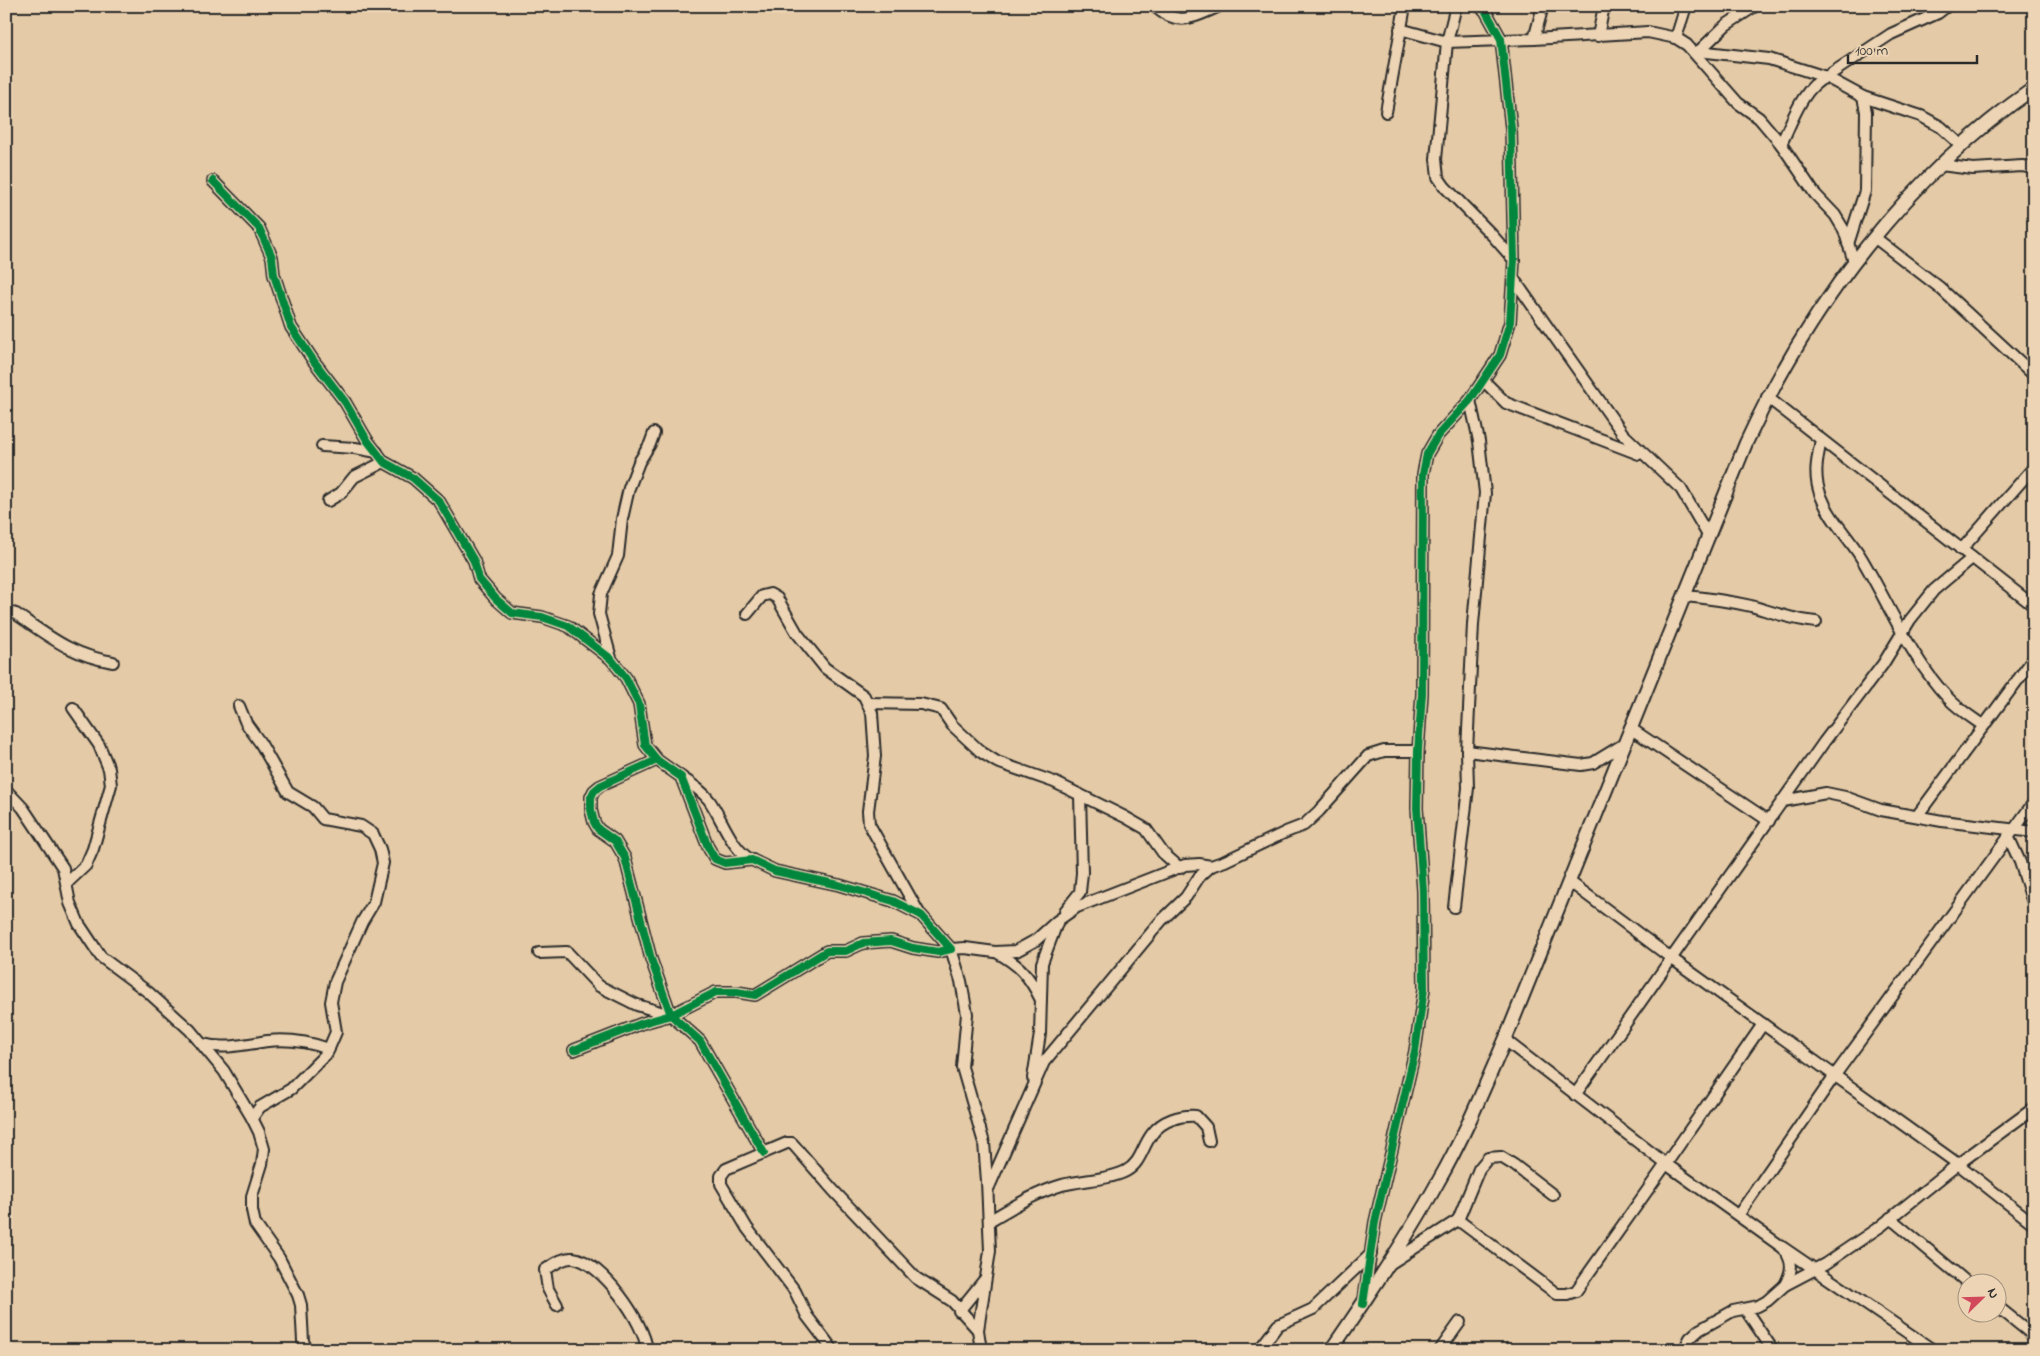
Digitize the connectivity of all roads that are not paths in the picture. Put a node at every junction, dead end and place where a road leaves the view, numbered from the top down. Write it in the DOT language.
graph roads {
  1 [pos="1154,6"];
  2 [pos="1220,6"];
  3 [pos="1405,6"];
  4 [pos="1456,6"];
  5 [pos="1478,6"];
  6 [pos="1543,6"];
  7 [pos="1604,6"];
  8 [pos="1686,6"];
  9 [pos="1755,6"];
  10 [pos="1947,6"];
  11 [pos="1400,29"];
  12 [pos="1598,36"];
  13 [pos="1676,38"];
  14 [pos="1501,39"];
  15 [pos="1534,39"];
  16 [pos="1448,42"];
  17 [pos="1697,53"];
  18 [pos="1826,77"];
  19 [pos="2034,88"];
  20 [pos="1863,97"];
  21 [pos="1386,112"];
  22 [pos="1781,144"];
  23 [pos="1962,146"];
  24 [pos="1940,166"];
  25 [pos="2034,168"];
  26 [pos="213,181"];
  27 [pos="1874,237"];
  28 [pos="1848,244"];
  29 [pos="1514,260"];
  30 [pos="1854,262"];
  31 [pos="1513,278"];
  32 [pos="2034,376"];
  33 [pos="1484,381"];
  34 [pos="1767,397"];
  35 [pos="1470,400"];
  36 [pos="654,433"];
  37 [pos="1821,440"];
  38 [pos="322,446"];
  39 [pos="377,452"];
  40 [pos="1646,457"];
  41 [pos="384,462"];
  42 [pos="2034,467"];
  43 [pos="328,501"];
  44 [pos="1709,537"];
  45 [pos="1962,550"];
  46 [pos="1972,558"];
  47 [pos="1684,596"];
  48 [pos="2034,606"];
  49 [pos="6,611"];
  50 [pos="747,614"];
  51 [pos="1816,622"];
  52 [pos="1902,634"];
  53 [pos="2034,658"];
  54 [pos="611,659"];
  55 [pos="113,662"];
  56 [pos="868,703"];
  57 [pos="239,706"];
  58 [pos="74,708"];
  59 [pos="1984,726"];
  60 [pos="1630,728"];
  61 [pos="1624,744"];
  62 [pos="1467,750"];
  63 [pos="1418,751"];
  64 [pos="657,760"];
  65 [pos="682,777"];
  66 [pos="6,790"];
  67 [pos="1080,795"];
  68 [pos="1783,801"];
  69 [pos="2034,802"];
  70 [pos="1917,816"];
  71 [pos="1769,822"];
  72 [pos="2010,832"];
  73 [pos="2034,832"];
  74 [pos="752,860"];
  75 [pos="1211,866"];
  76 [pos="1180,868"];
  77 [pos="1570,882"];
  78 [pos="67,883"];
  79 [pos="2034,906"];
  80 [pos="1454,907"];
  81 [pos="921,915"];
  82 [pos="1057,921"];
  83 [pos="951,949"];
  84 [pos="995,952"];
  85 [pos="539,953"];
  86 [pos="1671,958"];
  87 [pos="1040,998"];
  88 [pos="671,1015"];
  89 [pos="1763,1024"];
  90 [pos="1506,1040"];
  91 [pos="203,1044"];
  92 [pos="329,1049"];
  93 [pos="574,1050"];
  94 [pos="1835,1075"];
  95 [pos="1031,1088"];
  96 [pos="1575,1095"];
  97 [pos="2034,1108"];
  98 [pos="252,1118"];
  99 [pos="1209,1141"];
  100 [pos="764,1153"];
  101 [pos="1666,1164"];
  102 [pos="1958,1164"];
  103 [pos="987,1190"];
  104 [pos="1552,1195"];
  105 [pos="1739,1214"];
  106 [pos="1890,1218"];
  107 [pos="1458,1220"];
  108 [pos="989,1221"];
  109 [pos="2034,1224"];
  110 [pos="1782,1247"];
  111 [pos="1371,1254"];
  112 [pos="1388,1264"];
  113 [pos="1816,1269"];
  114 [pos="1958,1275"];
  115 [pos="986,1278"];
  116 [pos="1785,1285"];
  117 [pos="1363,1304"];
  118 [pos="557,1305"];
  119 [pos="1745,1309"];
  120 [pos="959,1311"];
  121 [pos="2008,1315"];
  122 [pos="1460,1322"];
  123 [pos="978,1330"];
  124 [pos="2034,1336"];
  125 [pos="307,1350"];
  126 [pos="647,1350"];
  127 [pos="833,1350"];
  128 [pos="981,1350"];
  129 [pos="1258,1350"];
  130 [pos="1331,1350"];
  131 [pos="1440,1350"];
  132 [pos="1684,1350"];
  133 [pos="1773,1350"];
  134 [pos="1933,1350"];
  1 -- 2 [label="street"];
  3 -- 11 [label="street"];
  4 -- 16 [label="street"];
  5 -- 14 [label="street"];
  6 -- 15 [label="street"];
  7 -- 12 [label="street"];
  8 -- 13 [label="street"];
  9 -- 17 [label="street"];
  10 -- 18 [label="street"];
  11 -- 16 [label="street"];
  11 -- 21 [label="street"];
  12 -- 13 [label="street"];
  12 -- 15 [label="street"];
  13 -- 17 [label="street"];
  14 -- 15 [label="street"];
  14 -- 16 [label="street"];
  14 -- 29 [label="street"];
  16 -- 29 [label="street"];
  17 -- 18 [label="street"];
  17 -- 22 [label="street"];
  18 -- 20 [label="street"];
  18 -- 22 [label="street"];
  19 -- 23 [label="main road"];
  20 -- 23 [label="street"];
  20 -- 28 [label="street"];
  22 -- 28 [label="street"];
  23 -- 24 [label="main road"];
  24 -- 25 [label="street"];
  24 -- 27 [label="main road"];
  26 -- 39 [label="street"];
  27 -- 30 [label="main road"];
  27 -- 32 [label="street"];
  28 -- 30 [label="street"];
  29 -- 31 [label="street"];
  30 -- 34 [label="main road"];
  31 -- 33 [label="street"];
  31 -- 40 [label="street"];
  33 -- 35 [label="street"];
  33 -- 40 [label="street"];
  34 -- 37 [label="street"];
  34 -- 44 [label="main road"];
  35 -- 62 [label="street"];
  35 -- 63 [label="street"];
  36 -- 54 [label="street"];
  37 -- 45 [label="street"];
  37 -- 52 [label="street"];
  38 -- 39 [label="street"];
  39 -- 41 [label="street"];
  40 -- 44 [label="street"];
  41 -- 43 [label="street"];
  41 -- 54 [label="street"];
  42 -- 45 [label="street"];
  44 -- 47 [label="main road"];
  45 -- 46 [label="street"];
  46 -- 48 [label="street"];
  46 -- 52 [label="street"];
  47 -- 51 [label="street"];
  47 -- 60 [label="main road"];
  49 -- 55 [label="street"];
  50 -- 56 [label="street"];
  52 -- 59 [label="street"];
  52 -- 68 [label="street"];
  53 -- 59 [label="street"];
  54 -- 64 [label="street"];
  56 -- 67 [label="street"];
  56 -- 81 [label="street"];
  57 -- 92 [label="street"];
  58 -- 78 [label="street"];
  59 -- 70 [label="street"];
  60 -- 61 [label="main road"];
  60 -- 71 [label="street"];
  61 -- 62 [label="street"];
  61 -- 77 [label="main road"];
  62 -- 80 [label="street"];
  63 -- 75 [label="street"];
  63 -- 111 [label="street"];
  64 -- 65 [label="street"];
  64 -- 88 [label="street"];
  65 -- 74 [label="street"];
  65 -- 74 [label="street"];
  66 -- 78 [label="street"];
  67 -- 76 [label="street"];
  67 -- 82 [label="street"];
  68 -- 70 [label="street"];
  68 -- 71 [label="street"];
  69 -- 72 [label="street"];
  70 -- 72 [label="street"];
  71 -- 86 [label="street"];
  72 -- 73 [label="street"];
  72 -- 79 [label="street"];
  72 -- 94 [label="street"];
  74 -- 81 [label="street"];
  75 -- 76 [label="street"];
  75 -- 95 [label="street"];
  76 -- 82 [label="street"];
  77 -- 86 [label="street"];
  77 -- 90 [label="main road"];
  78 -- 91 [label="street"];
  81 -- 83 [label="street"];
  82 -- 84 [label="street"];
  82 -- 87 [label="street"];
  83 -- 84 [label="street"];
  83 -- 88 [label="street"];
  83 -- 103 [label="street"];
  84 -- 87 [label="street"];
  85 -- 88 [label="street"];
  86 -- 89 [label="street"];
  86 -- 96 [label="street"];
  87 -- 95 [label="street"];
  88 -- 93 [label="street"];
  88 -- 100 [label="street"];
  89 -- 94 [label="street"];
  89 -- 101 [label="street"];
  90 -- 96 [label="street"];
  90 -- 112 [label="main road"];
  91 -- 92 [label="street"];
  91 -- 98 [label="street"];
  92 -- 98 [label="street"];
  94 -- 102 [label="street"];
  94 -- 105 [label="street"];
  95 -- 103 [label="street"];
  96 -- 101 [label="street"];
  97 -- 102 [label="street"];
  98 -- 125 [label="street"];
  99 -- 108 [label="street"];
  100 -- 120 [label="street"];
  100 -- 127 [label="street"];
  101 -- 105 [label="street"];
  101 -- 107 [label="street"];
  102 -- 106 [label="street"];
  102 -- 109 [label="street"];
  103 -- 108 [label="street"];
  104 -- 107 [label="street"];
  105 -- 110 [label="street"];
  106 -- 113 [label="street"];
  106 -- 114 [label="street"];
  107 -- 112 [label="street"];
  108 -- 115 [label="street"];
  110 -- 113 [label="street"];
  110 -- 116 [label="street"];
  111 -- 117 [label="street"];
  111 -- 129 [label="street"];
  112 -- 117 [label="main road"];
  113 -- 116 [label="street"];
  113 -- 134 [label="street"];
  115 -- 120 [label="street"];
  115 -- 123 [label="street"];
  116 -- 119 [label="street"];
  117 -- 130 [label="main road"];
  118 -- 126 [label="street"];
  119 -- 132 [label="street"];
  119 -- 133 [label="street"];
  120 -- 123 [label="street"];
  121 -- 124 [label="street"];
  122 -- 131 [label="street"];
  123 -- 128 [label="street"];
}
